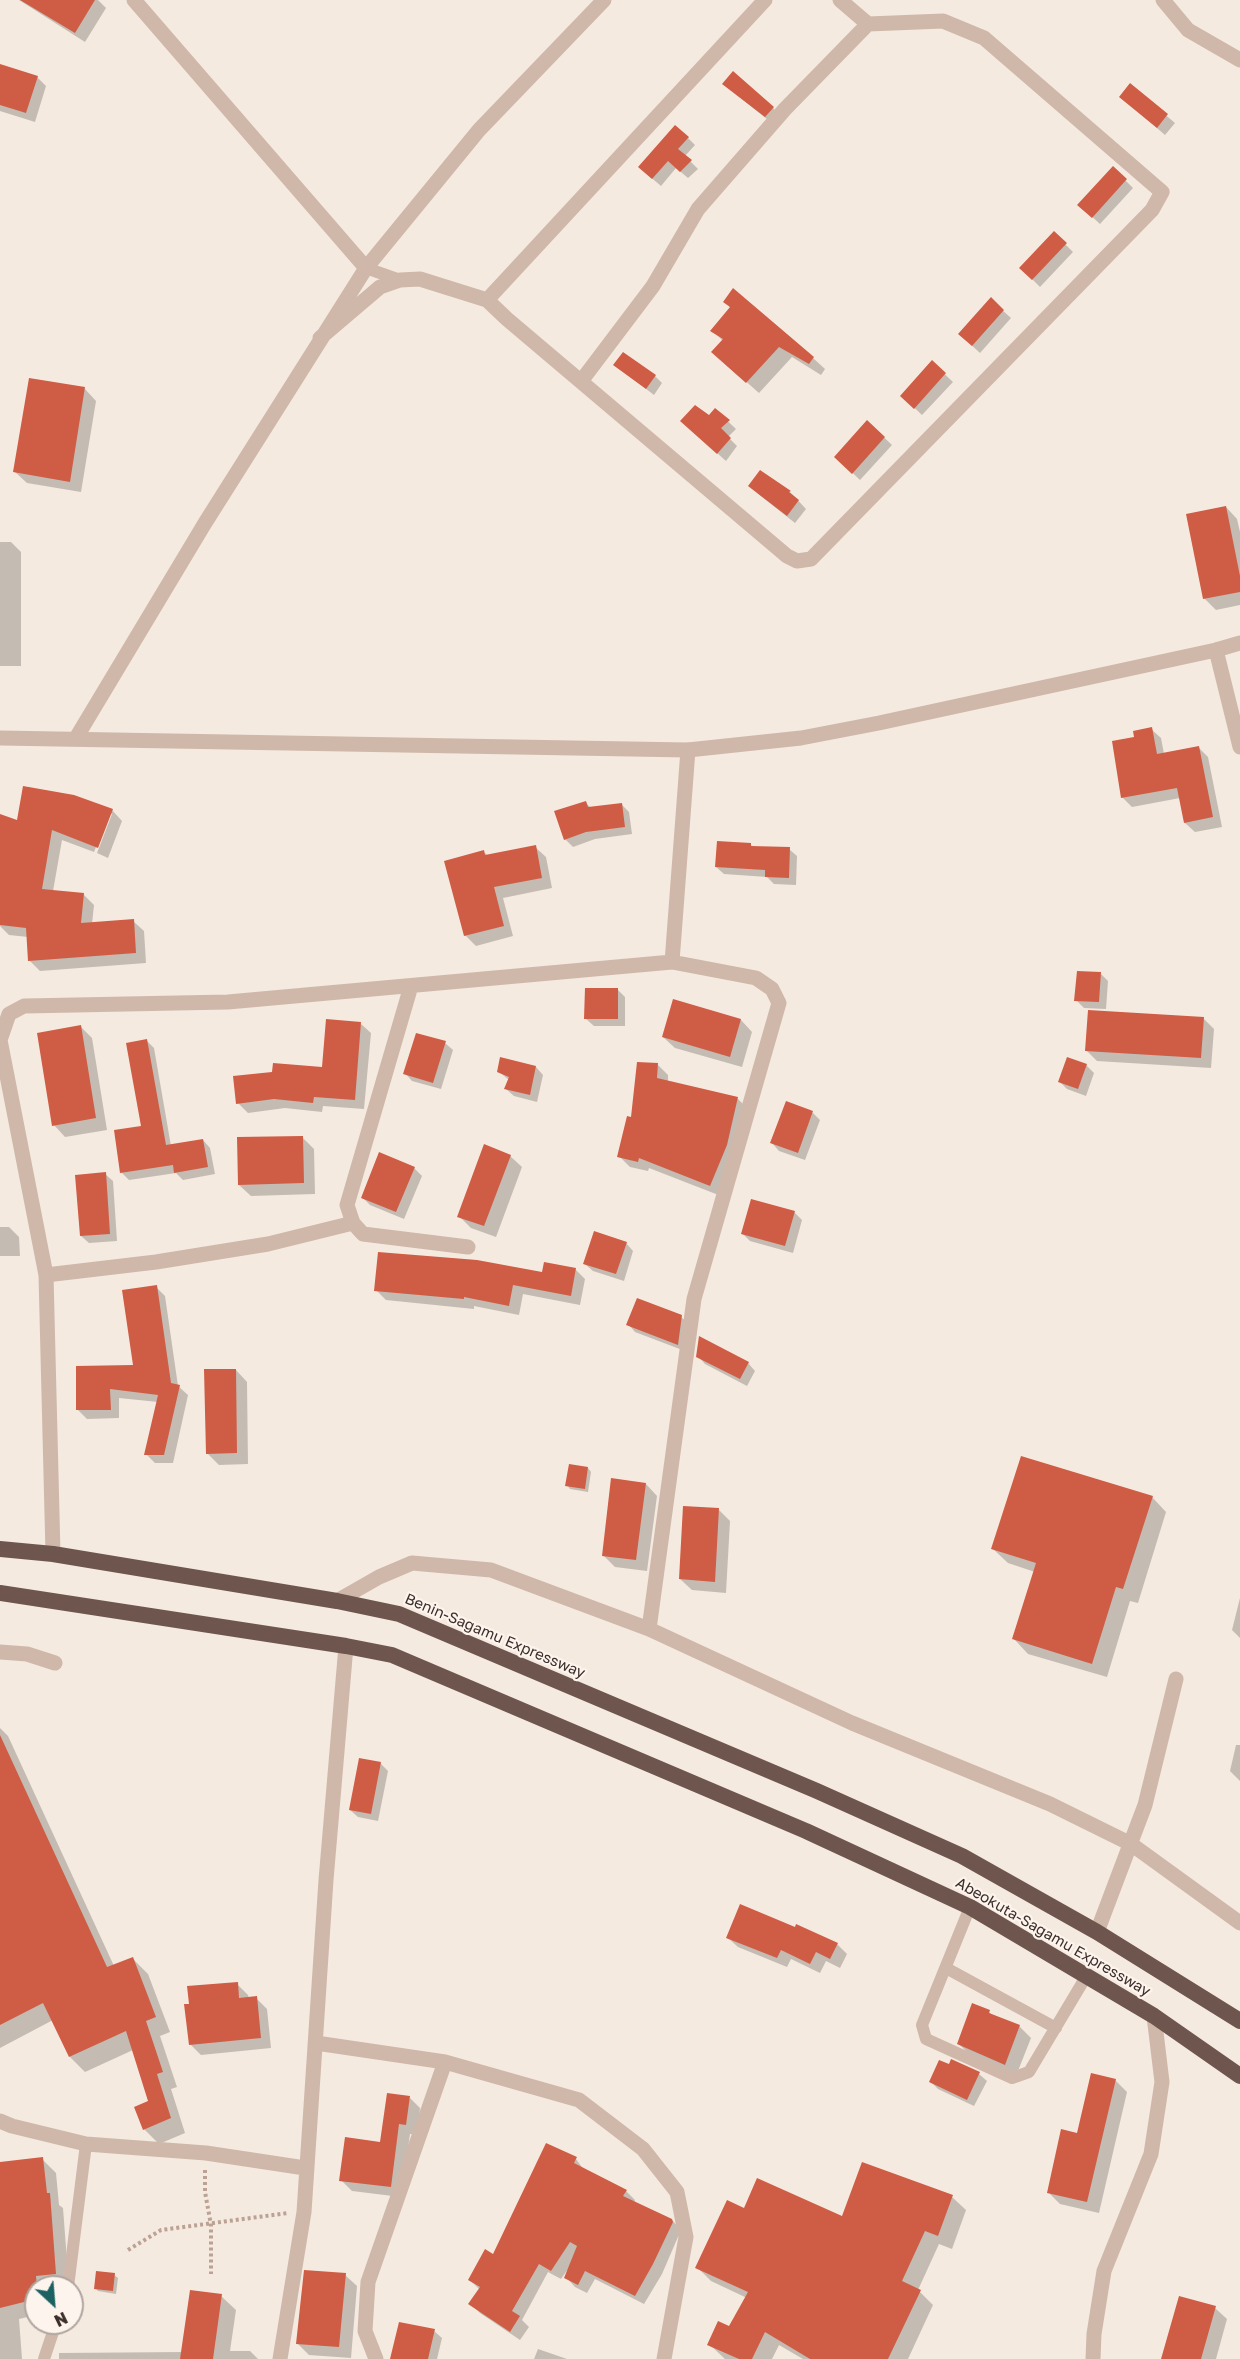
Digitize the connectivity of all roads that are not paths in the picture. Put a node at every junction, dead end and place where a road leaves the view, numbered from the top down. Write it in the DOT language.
graph roads {
  1 [pos="134,0"];
  2 [pos="604,0"];
  3 [pos="765,0"];
  4 [pos="840,0"];
  5 [pos="1163,0"];
  6 [pos="868,24"];
  7 [pos="1240,60"];
  8 [pos="366,268"];
  9 [pos="400,280"];
  10 [pos="487,300"];
  11 [pos="320,338"];
  12 [pos="582,380"];
  13 [pos="1240,643"];
  14 [pos="1216,650"];
  15 [pos="0,738"];
  16 [pos="76,738"];
  17 [pos="1240,747"];
  18 [pos="688,750"];
  19 [pos="672,962"];
  20 [pos="411,986"];
  21 [pos="4,1011"];
  22 [pos="353,1223"];
  23 [pos="468,1247"];
  24 [pos="46,1275"];
  25 [pos="0,1549"];
  26 [pos="53,1554"];
  27 [pos="0,1593"];
  28 [pos="337,1601"];
  29 [pos="649,1629"];
  30 [pos="346,1646"];
  31 [pos="0,1652"];
  32 [pos="55,1663"];
  33 [pos="1176,1679"];
  34 [pos="818,1791"];
  35 [pos="1131,1844"];
  36 [pos="970,1907"];
  37 [pos="1240,1923"];
  38 [pos="1097,1932"];
  39 [pos="946,1968"];
  40 [pos="1087,1975"];
  41 [pos="1154,2016"];
  42 [pos="1240,2021"];
  43 [pos="1056,2028"];
  44 [pos="316,2043"];
  45 [pos="445,2062"];
  46 [pos="1240,2076"];
  47 [pos="0,2121"];
  48 [pos="86,2144"];
  49 [pos="305,2168"];
  50 [pos="70,2275"];
  51 [pos="52,2335"];
  52 [pos="44,2359"];
  53 [pos="280,2359"];
  54 [pos="376,2359"];
  55 [pos="664,2359"];
  56 [pos="1093,2359"];
  1 -- 8 [label="street"];
  2 -- 8 [label="street"];
  3 -- 10 [label="street"];
  4 -- 6 [label="street"];
  5 -- 7 [label="street"];
  6 -- 12 [label="street"];
  6 -- 12 [label="street"];
  8 -- 9 [label="lane"];
  8 -- 11 [label="street"];
  9 -- 10 [label="street"];
  9 -- 11 [label="street"];
  10 -- 12 [label="street"];
  11 -- 16 [label="street"];
  13 -- 14 [label="street"];
  14 -- 17 [label="street"];
  14 -- 18 [label="street"];
  15 -- 16 [label="street"];
  16 -- 18 [label="street"];
  18 -- 19 [label="street"];
  19 -- 20 [label="street"];
  19 -- 29 [label="street"];
  20 -- 21 [label="street"];
  20 -- 22 [label="street"];
  21 -- 24 [label="street"];
  22 -- 23 [label="street"];
  22 -- 24 [label="street"];
  24 -- 26 [label="street"];
  25 -- 26 [label="highway, Benin-Sagamu Expressway"];
  26 -- 28 [label="highway, Benin-Sagamu Expressway"];
  27 -- 30 [label="highway"];
  28 -- 29 [label="street"];
  28 -- 34 [label="highway, Benin-Sagamu Expressway"];
  29 -- 35 [label="street"];
  30 -- 36 [label="highway, Abeokuta-Sagamu Expressway"];
  30 -- 44 [label="street"];
  31 -- 32 [label="street"];
  33 -- 35 [label="street"];
  34 -- 38 [label="highway, Abeokuta-Sagamu Expressway"];
  35 -- 37 [label="street"];
  35 -- 38 [label="street"];
  36 -- 39 [label="lane"];
  36 -- 40 [label="highway, Abeokuta-Sagamu Expressway"];
  38 -- 42 [label="highway, Abeokuta-Sagamu Expressway"];
  39 -- 43 [label="lane"];
  39 -- 43 [label="lane"];
  40 -- 41 [label="highway, Abeokuta-Sagamu Expressway"];
  40 -- 43 [label="lane"];
  41 -- 46 [label="highway, Abeokuta-Sagamu Expressway"];
  41 -- 56 [label="street"];
  44 -- 45 [label="street"];
  44 -- 49 [label="street"];
  45 -- 54 [label="street"];
  45 -- 55 [label="street"];
  47 -- 48 [label="street"];
  48 -- 49 [label="street"];
  48 -- 50 [label="lane"];
  49 -- 53 [label="street"];
  51 -- 52 [label="lane"];
}
